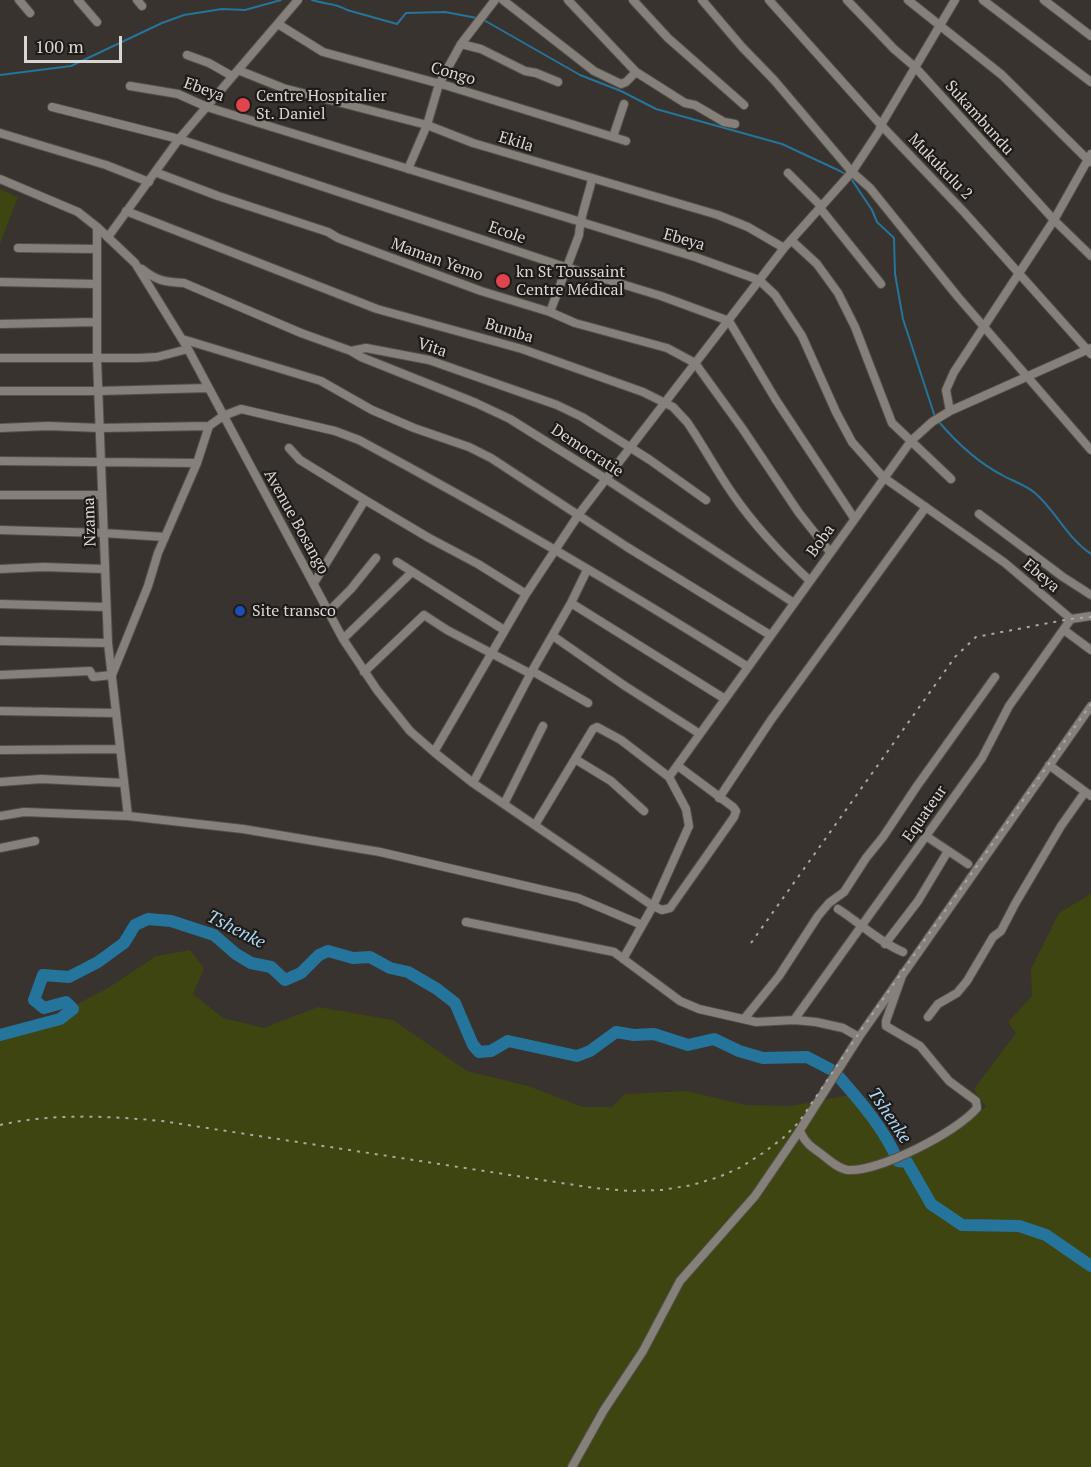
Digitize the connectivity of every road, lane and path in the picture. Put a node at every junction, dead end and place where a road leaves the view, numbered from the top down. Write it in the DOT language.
graph roads {
  1 [pos="19,0"];
  2 [pos="78,0"];
  3 [pos="495,0"];
  4 [pos="503,0"];
  5 [pos="568,0"];
  6 [pos="633,0"];
  7 [pos="702,0"];
  8 [pos="769,0"];
  9 [pos="908,0"];
  10 [pos="955,0"];
  11 [pos="983,0"];
  12 [pos="1044,0"];
  13 [pos="852,2"];
  14 [pos="295,3"];
  15 [pos="30,13"];
  16 [pos="97,22"];
  17 [pos="278,24"];
  18 [pos="940,26"];
  19 [pos="1091,36"];
  20 [pos="461,44"];
  21 [pos="187,56"];
  22 [pos="915,67"];
  23 [pos="636,72"];
  24 [pos="235,73"];
  25 [pos="558,82"];
  26 [pos="1091,82"];
  27 [pos="439,84"];
  28 [pos="130,86"];
  29 [pos="624,104"];
  30 [pos="744,105"];
  31 [pos="52,107"];
  32 [pos="207,107"];
  33 [pos="735,123"];
  34 [pos="427,125"];
  35 [pos="881,125"];
  36 [pos="0,133"];
  37 [pos="613,137"];
  38 [pos="179,139"];
  39 [pos="626,141"];
  40 [pos="1090,159"];
  41 [pos="408,169"];
  42 [pos="155,172"];
  43 [pos="788,172"];
  44 [pos="852,172"];
  45 [pos="0,179"];
  46 [pos="592,179"];
  47 [pos="149,182"];
  48 [pos="820,207"];
  49 [pos="126,211"];
  50 [pos="1054,220"];
  51 [pos="580,222"];
  52 [pos="97,227"];
  53 [pos="108,237"];
  54 [pos="792,241"];
  55 [pos="18,248"];
  56 [pos="784,248"];
  57 [pos="97,249"];
  58 [pos="1091,255"];
  59 [pos="135,263"];
  60 [pos="567,267"];
  61 [pos="1019,275"];
  62 [pos="759,280"];
  63 [pos="0,282"];
  64 [pos="96,284"];
  65 [pos="881,284"];
  66 [pos="550,312"];
  67 [pos="729,321"];
  68 [pos="97,322"];
  69 [pos="0,324"];
  70 [pos="984,328"];
  71 [pos="182,339"];
  72 [pos="188,349"];
  73 [pos="351,351"];
  74 [pos="1090,351"];
  75 [pos="0,358"];
  76 [pos="97,358"];
  77 [pos="694,363"];
  78 [pos="1028,376"];
  79 [pos="208,388"];
  80 [pos="0,391"];
  81 [pos="99,391"];
  82 [pos="666,403"];
  83 [pos="951,411"];
  84 [pos="223,416"];
  85 [pos="209,426"];
  86 [pos="0,428"];
  87 [pos="100,428"];
  88 [pos="911,441"];
  89 [pos="289,448"];
  90 [pos="631,448"];
  91 [pos="1091,450"];
  92 [pos="0,461"];
  93 [pos="101,462"];
  94 [pos="197,463"];
  95 [pos="884,477"];
  96 [pos="951,478"];
  97 [pos="606,479"];
  98 [pos="0,495"];
  99 [pos="102,495"];
  100 [pos="365,500"];
  101 [pos="706,500"];
  102 [pos="926,507"];
  103 [pos="579,514"];
  104 [pos="979,514"];
  105 [pos="854,518"];
  106 [pos="0,530"];
  107 [pos="103,533"];
  108 [pos="165,537"];
  109 [pos="554,551"];
  110 [pos="830,552"];
  111 [pos="376,558"];
  112 [pos="397,562"];
  113 [pos="0,569"];
  114 [pos="104,569"];
  115 [pos="587,570"];
  116 [pos="412,572"];
  117 [pos="809,580"];
  118 [pos="314,583"];
  119 [pos="526,594"];
  120 [pos="1091,595"];
  121 [pos="571,603"];
  122 [pos="794,603"];
  123 [pos="0,604"];
  124 [pos="106,607"];
  125 [pos="328,612"];
  126 [pos="1091,616"];
  127 [pos="1071,619"];
  128 [pos="504,630"];
  129 [pos="1064,630"];
  130 [pos="770,635"];
  131 [pos="553,636"];
  132 [pos="343,639"];
  133 [pos="0,641"];
  134 [pos="108,643"];
  135 [pos="1091,650"];
  136 [pos="491,653"];
  137 [pos="748,667"];
  138 [pos="364,672"];
  139 [pos="531,673"];
  140 [pos="0,675"];
  141 [pos="112,675"];
  142 [pos="995,677"];
  143 [pos="725,699"];
  144 [pos="588,703"];
  145 [pos="1091,706"];
  146 [pos="0,711"];
  147 [pos="115,713"];
  148 [pos="543,726"];
  149 [pos="700,734"];
  150 [pos="0,750"];
  151 [pos="120,750"];
  152 [pos="434,752"];
  153 [pos="575,759"];
  154 [pos="1049,765"];
  155 [pos="678,766"];
  156 [pos="669,777"];
  157 [pos="0,782"];
  158 [pos="124,783"];
  159 [pos="473,783"];
  160 [pos="1088,794"];
  161 [pos="719,798"];
  162 [pos="504,804"];
  163 [pos="644,811"];
  164 [pos="0,816"];
  165 [pos="128,816"];
  166 [pos="535,825"];
  167 [pos="926,836"];
  168 [pos="35,841"];
  169 [pos="0,848"];
  170 [pos="948,851"];
  171 [pos="968,864"];
  172 [pos="653,906"];
  173 [pos="838,909"];
  174 [pos="466,922"];
  175 [pos="642,925"];
  176 [pos="862,925"];
  177 [pos="885,944"];
  178 [pos="903,952"];
  179 [pos="623,959"];
  180 [pos="903,973"];
  181 [pos="928,1017"];
  182 [pos="744,1019"];
  183 [pos="794,1020"];
  184 [pos="859,1037"];
  185 [pos="798,1133"];
  186 [pos="572,1467"];
  1 -- 15 [label="street"];
  2 -- 16 [label="street"];
  3 -- 20 [label="street"];
  4 -- 23 [label="street"];
  5 -- 23 [label="street"];
  6 -- 30 [label="street"];
  7 -- 44 [label="street"];
  8 -- 35 [label="street, Mukukulu 2"];
  9 -- 18 [label="street"];
  10 -- 18 [label="street"];
  11 -- 26 [label="street"];
  12 -- 19 [label="street"];
  13 -- 22 [label="street, Sukambundu"];
  14 -- 17 [label="street"];
  17 -- 24 [label="street"];
  17 -- 27 [label="street, Congo"];
  18 -- 22 [label="street"];
  18 -- 40 [label="street"];
  20 -- 25 [label="street"];
  20 -- 27 [label="street"];
  21 -- 24 [label="street, Ekila"];
  22 -- 35 [label="street"];
  22 -- 50 [label="street, Sukambundu"];
  23 -- 33 [label="street"];
  24 -- 32 [label="street"];
  24 -- 34 [label="street, Ekila"];
  27 -- 34 [label="street"];
  27 -- 37 [label="street, Congo"];
  28 -- 32 [label="street, Ebeya"];
  29 -- 37 [label="street"];
  31 -- 38 [label="street, Ecole"];
  32 -- 38 [label="street"];
  32 -- 41 [label="street, Ebeya"];
  34 -- 41 [label="street"];
  34 -- 46 [label="street, Ekila"];
  35 -- 44 [label="street"];
  35 -- 61 [label="street, Mukukulu 2"];
  36 -- 47 [label="street"];
  37 -- 39 [label="street, Congo"];
  38 -- 42 [label="street"];
  38 -- 60 [label="street, Ecole"];
  40 -- 50 [label="street"];
  41 -- 51 [label="street, Ebeya"];
  42 -- 47 [label="street"];
  42 -- 66 [label="street, Maman Yemo"];
  43 -- 48 [label="street"];
  44 -- 48 [label="street"];
  44 -- 70 [label="street"];
  45 -- 52 [label="street, Avenue Bosango"];
  46 -- 51 [label="street"];
  46 -- 56 [label="street, Ekila"];
  47 -- 49 [label="street"];
  48 -- 54 [label="street"];
  48 -- 65 [label="street"];
  49 -- 53 [label="street"];
  49 -- 82 [label="street, Bumba"];
  50 -- 58 [label="street, Sukambundu"];
  50 -- 61 [label="street"];
  51 -- 60 [label="street"];
  51 -- 62 [label="street, Ebeya"];
  52 -- 53 [label="street, Avenue Bosango"];
  52 -- 57 [label="street, Nzama"];
  53 -- 59 [label="street, Avenue Bosango"];
  54 -- 56 [label="street"];
  54 -- 88 [label="street"];
  55 -- 57 [label="street"];
  56 -- 62 [label="street"];
  57 -- 64 [label="street, Nzama"];
  59 -- 71 [label="street, Avenue Bosango"];
  59 -- 73 [label="street, Vita"];
  60 -- 66 [label="street"];
  60 -- 67 [label="street, Ecole"];
  61 -- 70 [label="street"];
  61 -- 74 [label="street, Mukukulu 2"];
  62 -- 67 [label="street"];
  62 -- 95 [label="street, Ebeya"];
  63 -- 64 [label="street"];
  64 -- 68 [label="street, Nzama"];
  66 -- 77 [label="street, Maman Yemo"];
  67 -- 77 [label="street"];
  67 -- 105 [label="street"];
  68 -- 69 [label="street"];
  68 -- 76 [label="street, Nzama"];
  70 -- 78 [label="street"];
  70 -- 83 [label="street"];
  71 -- 72 [label="street, Avenue Bosango"];
  71 -- 103 [label="street"];
  72 -- 76 [label="street"];
  72 -- 79 [label="street, Avenue Bosango"];
  73 -- 90 [label="street, Vita"];
  73 -- 97 [label="street, Democratie"];
  74 -- 78 [label="street, Boba"];
  75 -- 76 [label="street"];
  76 -- 81 [label="street, Nzama"];
  77 -- 82 [label="street"];
  77 -- 110 [label="street, Maman Yemo"];
  78 -- 83 [label="street, Boba"];
  78 -- 91 [label="street"];
  79 -- 81 [label="street"];
  79 -- 84 [label="street, Avenue Bosango"];
  80 -- 81 [label="street"];
  81 -- 87 [label="street, Nzama"];
  82 -- 90 [label="street"];
  82 -- 117 [label="street, Bumba"];
  83 -- 88 [label="street, Boba"];
  84 -- 85 [label="street"];
  84 -- 109 [label="street"];
  84 -- 118 [label="street, Avenue Bosango"];
  85 -- 87 [label="street"];
  85 -- 94 [label="street"];
  86 -- 87 [label="street"];
  87 -- 93 [label="street, Nzama"];
  88 -- 95 [label="street, Boba"];
  88 -- 96 [label="street"];
  89 -- 100 [label="street"];
  90 -- 97 [label="street"];
  90 -- 101 [label="street, Vita"];
  92 -- 93 [label="street"];
  93 -- 94 [label="street"];
  93 -- 99 [label="street, Nzama"];
  94 -- 108 [label="street"];
  95 -- 102 [label="street, Ebeya"];
  95 -- 105 [label="street, Boba"];
  97 -- 103 [label="street"];
  97 -- 122 [label="street, Democratie"];
  98 -- 99 [label="street"];
  99 -- 107 [label="street, Nzama"];
  100 -- 118 [label="street"];
  100 -- 119 [label="street"];
  102 -- 127 [label="street, Ebeya"];
  102 -- 161 [label="street"];
  103 -- 109 [label="street"];
  103 -- 130 [label="street"];
  104 -- 120 [label="street"];
  105 -- 110 [label="street, Boba"];
  106 -- 107 [label="street"];
  107 -- 108 [label="street"];
  107 -- 114 [label="street, Nzama"];
  108 -- 141 [label="street"];
  109 -- 115 [label="street"];
  109 -- 119 [label="street"];
  110 -- 117 [label="street, Boba"];
  111 -- 125 [label="street"];
  112 -- 116 [label="street"];
  113 -- 114 [label="street"];
  114 -- 124 [label="street, Nzama"];
  115 -- 121 [label="street"];
  115 -- 137 [label="street"];
  116 -- 128 [label="street"];
  116 -- 132 [label="street"];
  117 -- 122 [label="street, Boba"];
  118 -- 125 [label="street, Avenue Bosango"];
  119 -- 128 [label="street"];
  121 -- 131 [label="street"];
  121 -- 143 [label="street"];
  122 -- 130 [label="street, Boba"];
  123 -- 124 [label="street"];
  124 -- 134 [label="street, Nzama"];
  125 -- 132 [label="street, Avenue Bosango"];
  126 -- 127 [label="street"];
  127 -- 129 [label="street, Equateur"];
  128 -- 136 [label="street"];
  129 -- 135 [label="street"];
  129 -- 167 [label="street, Equateur"];
  130 -- 137 [label="street, Boba"];
  131 -- 139 [label="street"];
  131 -- 149 [label="street"];
  132 -- 138 [label="street, Avenue Bosango"];
  133 -- 134 [label="street"];
  134 -- 141 [label="street, Nzama"];
  136 -- 138 [label="street"];
  136 -- 139 [label="street"];
  136 -- 152 [label="street"];
  137 -- 143 [label="street, Boba"];
  138 -- 152 [label="street, Avenue Bosango"];
  139 -- 144 [label="street"];
  139 -- 159 [label="street"];
  140 -- 141 [label="street"];
  141 -- 147 [label="street, Nzama"];
  142 -- 182 [label="street"];
  143 -- 149 [label="street, Boba"];
  145 -- 154 [label="street"];
  146 -- 147 [label="street"];
  147 -- 151 [label="street, Nzama"];
  148 -- 162 [label="street"];
  149 -- 155 [label="street, Boba"];
  150 -- 151 [label="street"];
  151 -- 158 [label="street, Nzama"];
  152 -- 159 [label="street, Avenue Bosango"];
  153 -- 156 [label="street"];
  153 -- 163 [label="street"];
  153 -- 166 [label="street"];
  154 -- 160 [label="street"];
  154 -- 180 [label="street"];
  155 -- 156 [label="street, Boba"];
  155 -- 161 [label="street"];
  156 -- 172 [label="street"];
  157 -- 158 [label="street"];
  158 -- 165 [label="street, Nzama"];
  159 -- 162 [label="street, Avenue Bosango"];
  160 -- 181 [label="street"];
  161 -- 172 [label="street"];
  162 -- 166 [label="street, Avenue Bosango"];
  164 -- 165 [label="street"];
  165 -- 175 [label="street"];
  166 -- 172 [label="street, Avenue Bosango"];
  167 -- 170 [label="street"];
  167 -- 176 [label="street, Equateur"];
  168 -- 169 [label="street"];
  170 -- 171 [label="street"];
  170 -- 177 [label="street"];
  172 -- 175 [label="street"];
  173 -- 176 [label="street"];
  174 -- 179 [label="street"];
  175 -- 179 [label="street"];
  176 -- 177 [label="street"];
  176 -- 183 [label="street, Equateur"];
  177 -- 178 [label="street"];
  179 -- 182 [label="street"];
  180 -- 184 [label="street"];
  180 -- 185 [label="street"];
  182 -- 183 [label="street"];
  183 -- 184 [label="street"];
  184 -- 185 [label="street"];
  185 -- 186 [label="street"];
}
